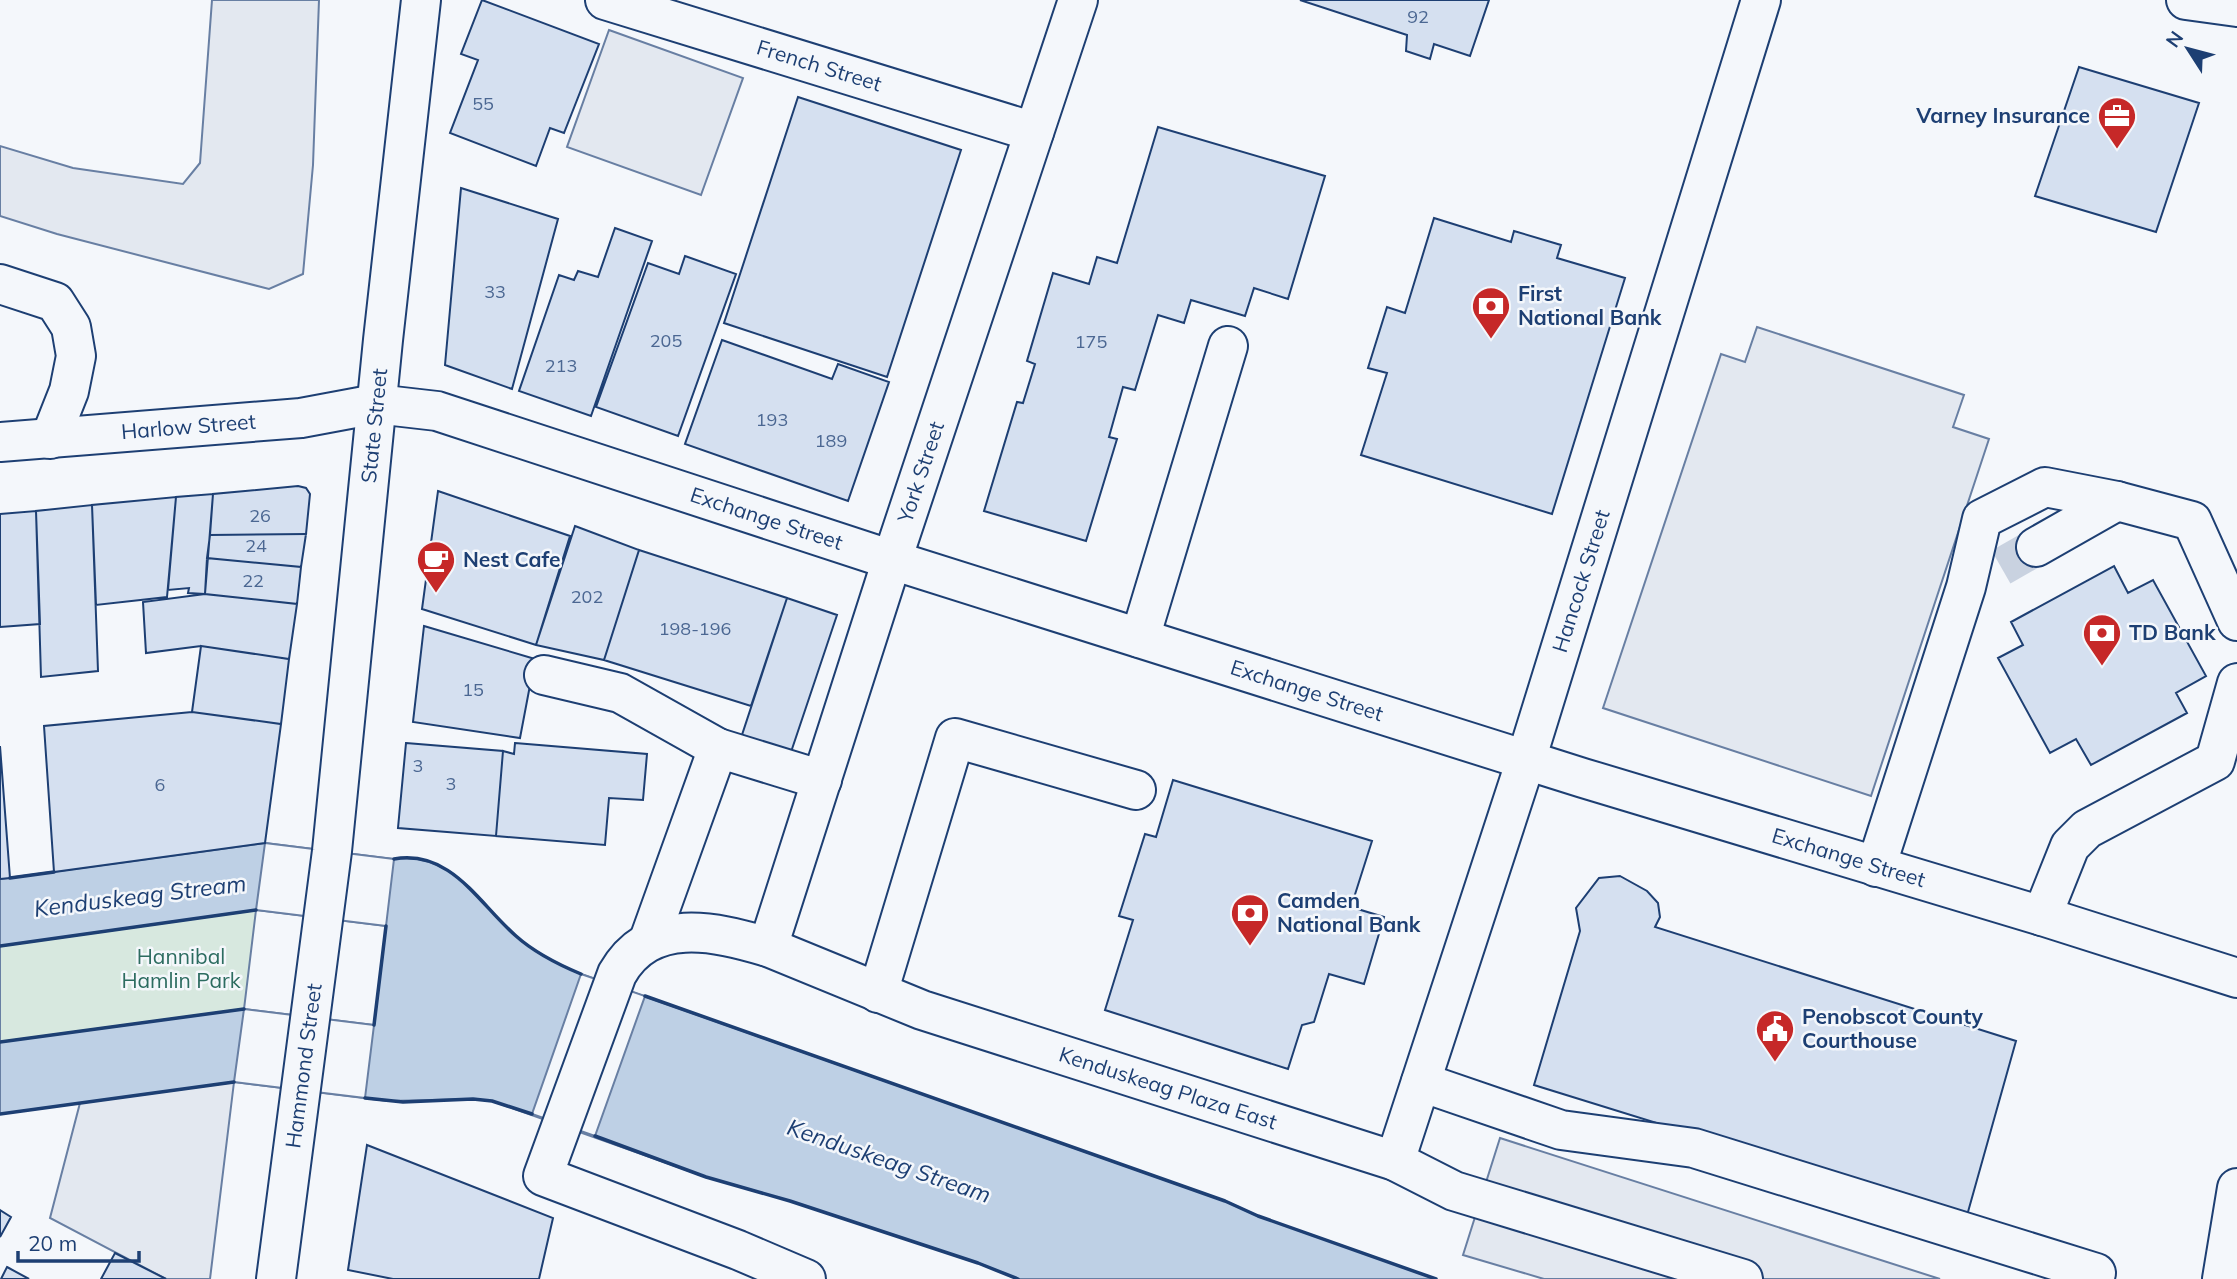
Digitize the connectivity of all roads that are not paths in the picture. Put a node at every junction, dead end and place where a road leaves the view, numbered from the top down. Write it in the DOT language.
graph roads {
  1 [pos="421,0"];
  2 [pos="605,0"];
  3 [pos="1078,0"];
  4 [pos="1760,0"];
  5 [pos="1034,132"];
  6 [pos="0,284"];
  7 [pos="1228,346"];
  8 [pos="376,404"];
  9 [pos="50,439"];
  10 [pos="0,442"];
  11 [pos="2117,501"];
  12 [pos="2036,547"];
  13 [pos="892,560"];
  14 [pos="2001,567"];
  15 [pos="1966,587"];
  16 [pos="2237,621"];
  17 [pos="1140,638"];
  18 [pos="544,675"];
  19 [pos="2237,683"];
  20 [pos="718,748"];
  21 [pos="1526,760"];
  22 [pos="822,780"];
  23 [pos="1136,790"];
  24 [pos="332,851"];
  25 [pos="1876,867"];
  26 [pos="2042,916"];
  27 [pos="649,940"];
  28 [pos="768,947"];
  29 [pos="2237,978"];
  30 [pos="878,993"];
  31 [pos="1421,1082"];
  32 [pos="1395,1161"];
  33 [pos="2237,1188"];
  34 [pos="2096,1273"];
  35 [pos="802,1278"];
  36 [pos="275,1279"];
  37 [pos="1743,1279"];
  38 [pos="2222,1279"];
  1 -- 8 [label="street, State Street"];
  2 -- 5 [label="street, French Street"];
  3 -- 5 [label="street, York Street"];
  4 -- 21 [label="street, Hancock Street"];
  5 -- 13 [label="street, York Street"];
  6 -- 9 [label="street"];
  7 -- 17 [label="street"];
  8 -- 9 [label="street, Harlow Street"];
  8 -- 13 [label="street, Exchange Street"];
  8 -- 24 [label="street, State Street"];
  9 -- 10 [label="street, Harlow Street"];
  11 -- 12 [label="street"];
  11 -- 15 [label="street"];
  11 -- 16 [label="street"];
  13 -- 17 [label="street, Exchange Street"];
  13 -- 22 [label="street, York Street"];
  14 -- 15 [label="street"];
  15 -- 25 [label="street"];
  17 -- 21 [label="street, Exchange Street"];
  18 -- 20 [label="street"];
  19 -- 26 [label="street"];
  20 -- 22 [label="street"];
  20 -- 27 [label="street"];
  21 -- 25 [label="street, Exchange Street"];
  21 -- 31 [label="street, Hancock Street"];
  22 -- 28 [label="street, York Street"];
  23 -- 30 [label="street"];
  24 -- 36 [label="street, Hammond Street"];
  25 -- 26 [label="street, Exchange Street"];
  26 -- 29 [label="street, Exchange Street"];
  27 -- 28 [label="street, Kenduskeag Plaza East"];
  27 -- 35 [label="street"];
  28 -- 30 [label="street, Kenduskeag Plaza East"];
  30 -- 32 [label="street, Kenduskeag Plaza East"];
  31 -- 32 [label="street, Hancock Street"];
  31 -- 34 [label="street"];
  32 -- 37 [label="street, Kenduskeag Plaza East"];
  33 -- 38 [label="street"];
}
